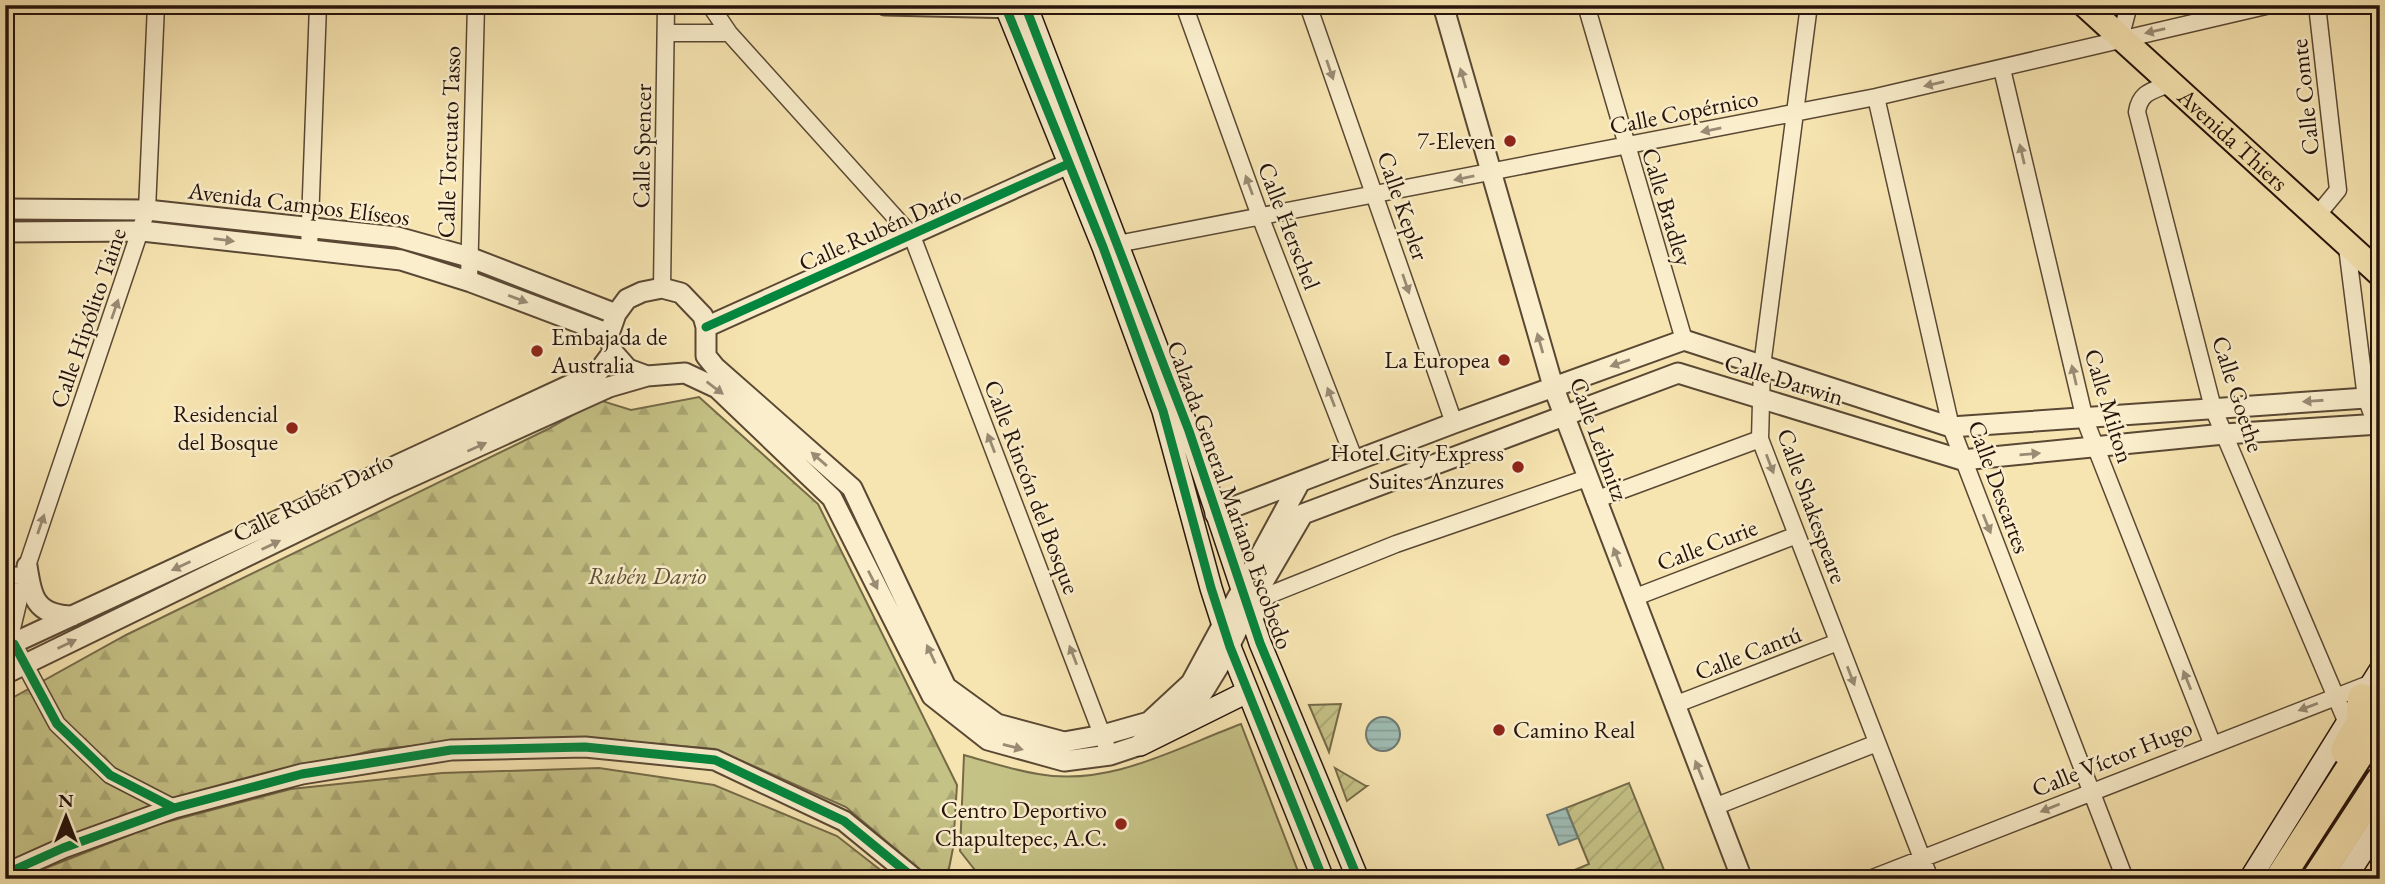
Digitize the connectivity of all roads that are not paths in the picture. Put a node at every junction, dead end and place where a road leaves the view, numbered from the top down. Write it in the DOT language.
graph roads {
  1 [pos="156,5"];
  2 [pos="318,5"];
  3 [pos="476,5"];
  4 [pos="666,5"];
  5 [pos="710,5"];
  6 [pos="886,5"];
  7 [pos="1184,5"];
  8 [pos="1308,5"];
  9 [pos="1443,5"];
  10 [pos="1586,5"];
  11 [pos="1809,5"];
  12 [pos="2085,5"];
  13 [pos="2129,5"];
  14 [pos="2270,5"];
  15 [pos="2317,5"];
  16 [pos="1020,6"];
  17 [pos="667,33"];
  18 [pos="729,33"];
  19 [pos="2120,39"];
  20 [pos="2001,69"];
  21 [pos="2169,84"];
  22 [pos="1876,97"];
  23 [pos="1795,114"];
  24 [pos="1625,146"];
  25 [pos="1068,164"];
  26 [pos="1490,173"];
  27 [pos="1375,195"];
  28 [pos="5,209"];
  29 [pos="148,210"];
  30 [pos="1260,216"];
  31 [pos="2315,218"];
  32 [pos="309,228"];
  33 [pos="142,231"];
  34 [pos="5,232"];
  35 [pos="912,236"];
  36 [pos="1110,245"];
  37 [pos="2347,247"];
  38 [pos="309,250"];
  39 [pos="469,257"];
  40 [pos="2380,274"];
  41 [pos="469,281"];
  42 [pos="662,288"];
  43 [pos="616,314"];
  44 [pos="706,332"];
  45 [pos="1685,340"];
  46 [pos="611,343"];
  47 [pos="1762,366"];
  48 [pos="655,376"];
  49 [pos="1553,386"];
  50 [pos="2373,395"];
  51 [pos="1759,398"];
  52 [pos="2213,408"];
  53 [pos="1563,416"];
  54 [pos="2085,420"];
  55 [pos="1454,423"];
  56 [pos="1951,427"];
  57 [pos="2378,428"];
  58 [pos="2224,433"];
  59 [pos="1760,439"];
  60 [pos="2096,449"];
  61 [pos="1962,460"];
  62 [pos="1355,461"];
  63 [pos="1587,478"];
  64 [pos="1300,482"];
  65 [pos="1595,500"];
  66 [pos="1215,514"];
  67 [pos="874,534"];
  68 [pos="1797,535"];
  69 [pos="855,544"];
  70 [pos="26,571"];
  71 [pos="5,575"];
  72 [pos="1633,598"];
  73 [pos="1247,607"];
  74 [pos="72,616"];
  75 [pos="1223,625"];
  76 [pos="8,638"];
  77 [pos="1838,642"];
  78 [pos="1230,646"];
  79 [pos="25,664"];
  80 [pos="5,674"];
  81 [pos="2363,687"];
  82 [pos="939,691"];
  83 [pos="1247,692"];
  84 [pos="1674,705"];
  85 [pos="2380,722"];
  86 [pos="1103,736"];
  87 [pos="1877,743"];
  88 [pos="2212,743"];
  89 [pos="1140,745"];
  90 [pos="1110,755"];
  91 [pos="2380,780"];
  92 [pos="2092,791"];
  93 [pos="174,807"];
  94 [pos="1714,807"];
  95 [pos="2370,818"];
  96 [pos="2315,822"];
  97 [pos="1922,859"];
  98 [pos="5,874"];
  99 [pos="915,879"];
  100 [pos="1323,879"];
  101 [pos="1358,879"];
  102 [pos="1742,879"];
  103 [pos="1870,879"];
  104 [pos="1930,879"];
  105 [pos="2125,879"];
  106 [pos="2250,879"];
  107 [pos="2279,879"];
  108 [pos="2316,879"];
  109 [pos="2328,879"];
  110 [pos="2345,879"];
  1 -- 29 [label="street, Calle Hipólito Taine"];
  2 -- 32 [label="street"];
  3 -- 39 [label="street, Calle Torcuato Tasso"];
  4 -- 17 [label="street, Calle Spencer"];
  5 -- 18 [label="street"];
  6 -- 16 [label="street"];
  30 -- 7 [label="street, Calle Herschel, one-way"];
  8 -- 27 [label="street, Calle Kepler, one-way"];
  26 -- 9 [label="street, Calle Leibnitz, one-way"];
  10 -- 24 [label="street, Calle Bradley"];
  11 -- 23 [label="street, Calle Shakespeare"];
  12 -- 19 [label="main road, Avenida Thiers"];
  13 -- 19 [label="street"];
  14 -- 19 [label="street, Calle Copérnico, one-way"];
  15 -- 31 [label="street, Calle Comte"];
  16 -- 25 [label="main road, Calzada General Mariano Escobedo"];
  16 -- 36 [label="main road, Calzada General Mariano Escobedo"];
  17 -- 18 [label="street"];
  17 -- 42 [label="street, Calle Spencer"];
  18 -- 35 [label="street"];
  19 -- 20 [label="street, Calle Copérnico"];
  19 -- 21 [label="main road, Avenida Thiers"];
  20 -- 22 [label="street, Calle Copérnico, one-way"];
  54 -- 20 [label="street, Calle Milton, one-way"];
  21 -- 31 [label="main road, Avenida Thiers"];
  21 -- 52 [label="street, Calle Goethe"];
  22 -- 23 [label="street, Calle Copérnico"];
  22 -- 56 [label="street, Calle Descartes"];
  23 -- 24 [label="street, Calle Copérnico, one-way"];
  23 -- 47 [label="street, Calle Shakespeare"];
  24 -- 26 [label="street, Calle Copérnico"];
  24 -- 45 [label="street, Calle Bradley"];
  25 -- 35 [label="street, Calle Rubén Darío"];
  25 -- 36 [label="main road, Calzada General Mariano Escobedo"];
  26 -- 27 [label="street, Calle Copérnico, one-way"];
  49 -- 26 [label="street, Calle Leibnitz, one-way"];
  27 -- 30 [label="street, Calle Copérnico"];
  27 -- 55 [label="street, Calle Kepler, one-way"];
  28 -- 29 [label="street, Avenida Campos Elíseos"];
  29 -- 32 [label="street, Avenida Campos Elíseos"];
  29 -- 33 [label="street, Calle Hipólito Taine"];
  30 -- 36 [label="street, Calle Copérnico"];
  62 -- 30 [label="street, Calle Herschel, one-way"];
  31 -- 37 [label="main road, Avenida Thiers"];
  32 -- 38 [label="street"];
  32 -- 39 [label="street, Avenida Campos Elíseos"];
  33 -- 34 [label="street, Avenida Campos Elíseos"];
  33 -- 38 [label="street, Avenida Campos Elíseos, one-way"];
  70 -- 33 [label="street, Calle Hipólito Taine, one-way"];
  35 -- 44 [label="street, Calle Rubén Darío"];
  86 -- 35 [label="street, Calle Rincón del Bosque, one-way"];
  36 -- 66 [label="main road, Calzada General Mariano Escobedo"];
  36 -- 75 [label="main road, Calzada General Mariano Escobedo"];
  37 -- 40 [label="main road, Avenida Thiers"];
  37 -- 50 [label="street"];
  38 -- 41 [label="street, Avenida Campos Elíseos"];
  39 -- 41 [label="street, Calle Torcuato Tasso"];
  39 -- 43 [label="street, Avenida Campos Elíseos"];
  41 -- 46 [label="street, Avenida Campos Elíseos, one-way"];
  42 -- 43 [label="street"];
  42 -- 44 [label="street, Avenida Campos Elíseos"];
  43 -- 46 [label="street"];
  44 -- 48 [label="street, Calle Rubén Darío"];
  67 -- 44 [label="street, Avenida Campos Elíseos, one-way"];
  45 -- 47 [label="street, Calle Darwin"];
  45 -- 49 [label="street, one-way"];
  46 -- 48 [label="street, Avenida Campos Elíseos"];
  46 -- 74 [label="street, Calle Rubén Darío, one-way"];
  47 -- 51 [label="street, Calle Shakespeare"];
  47 -- 56 [label="street, Calle Darwin"];
  48 -- 69 [label="street, Avenida Campos Elíseos, one-way"];
  79 -- 48 [label="street, Calle Rubén Darío, one-way"];
  49 -- 53 [label="street, Calle Leibnitz"];
  49 -- 55 [label="street"];
  50 -- 52 [label="street, Calle Darwin, one-way"];
  50 -- 57 [label="street"];
  51 -- 53 [label="street, Calle Darwin"];
  51 -- 59 [label="street, Calle Shakespeare"];
  51 -- 61 [label="street, Calle Darwin"];
  52 -- 54 [label="street, Calle Darwin"];
  52 -- 58 [label="street, Calle Goethe"];
  53 -- 63 [label="street, Calle Leibnitz"];
  53 -- 73 [label="street, Calle Darwin"];
  54 -- 56 [label="street, Calle Darwin"];
  54 -- 60 [label="street, Calle Milton"];
  55 -- 62 [label="street"];
  56 -- 61 [label="street, Calle Descartes"];
  57 -- 58 [label="street, Calle Darwin"];
  58 -- 60 [label="street, Calle Darwin"];
  58 -- 81 [label="street, Calle Goethe"];
  59 -- 65 [label="street"];
  59 -- 68 [label="street, Calle Shakespeare, one-way"];
  61 -- 60 [label="street, Calle Darwin, one-way"];
  88 -- 60 [label="street, Calle Milton, one-way"];
  61 -- 92 [label="street, Calle Descartes, one-way"];
  62 -- 64 [label="street"];
  63 -- 65 [label="street, Calle Leibnitz"];
  63 -- 73 [label="street"];
  64 -- 66 [label="street"];
  64 -- 73 [label="street"];
  72 -- 65 [label="street, Calle Leibnitz, one-way"];
  66 -- 73 [label="main road, Calzada General Mariano Escobedo"];
  67 -- 69 [label="street"];
  82 -- 67 [label="street, Avenida Campos Elíseos, one-way"];
  68 -- 72 [label="street, Calle Curie"];
  68 -- 77 [label="street, Calle Shakespeare"];
  69 -- 82 [label="street, Avenida Campos Elíseos, one-way"];
  70 -- 71 [label="street"];
  70 -- 74 [label="street"];
  70 -- 76 [label="street, Calle Hipólito Taine"];
  72 -- 84 [label="street, Calle Leibnitz"];
  73 -- 75 [label="street, Avenida Campos Elíseos"];
  73 -- 78 [label="street, Avenida Campos Elíseos"];
  73 -- 101 [label="main road, Calzada General Mariano Escobedo"];
  74 -- 76 [label="street, Calle Rubén Darío"];
  75 -- 78 [label="main road, Calzada General Mariano Escobedo"];
  75 -- 86 [label="street, Avenida Campos Elíseos"];
  76 -- 79 [label="street"];
  77 -- 84 [label="street, Calle Cantú"];
  77 -- 87 [label="street, Calle Shakespeare, one-way"];
  78 -- 83 [label="main road, Calzada General Mariano Escobedo"];
  78 -- 89 [label="street, Avenida Campos Elíseos"];
  79 -- 80 [label="street, Calle Rubén Darío"];
  79 -- 93 [label="street"];
  81 -- 88 [label="street, Calle Víctor Hugo, one-way"];
  81 -- 96 [label="highway"];
  81 -- 106 [label="main road"];
  82 -- 86 [label="street, Avenida Campos Elíseos"];
  82 -- 90 [label="street, Avenida Campos Elíseos, one-way"];
  83 -- 89 [label="main road"];
  83 -- 100 [label="main road, Calzada General Mariano Escobedo"];
  94 -- 84 [label="street, Calle Leibnitz, one-way"];
  85 -- 96 [label="highway"];
  86 -- 90 [label="street, Calle Rincón del Bosque"];
  87 -- 94 [label="street"];
  87 -- 97 [label="street, Calle Shakespeare"];
  88 -- 92 [label="street, Calle Víctor Hugo"];
  89 -- 90 [label="street, Avenida Campos Elíseos"];
  91 -- 95 [label="highway"];
  92 -- 97 [label="street, Calle Víctor Hugo, one-way"];
  92 -- 105 [label="street, Calle Descartes"];
  93 -- 98 [label="street"];
  93 -- 99 [label="street"];
  94 -- 102 [label="street, Calle Leibnitz"];
  95 -- 108 [label="highway"];
  95 -- 109 [label="highway"];
  95 -- 110 [label="main road"];
  96 -- 107 [label="highway"];
  97 -- 103 [label="street, Calle Víctor Hugo"];
  97 -- 104 [label="street, Calle Shakespeare"];
}
